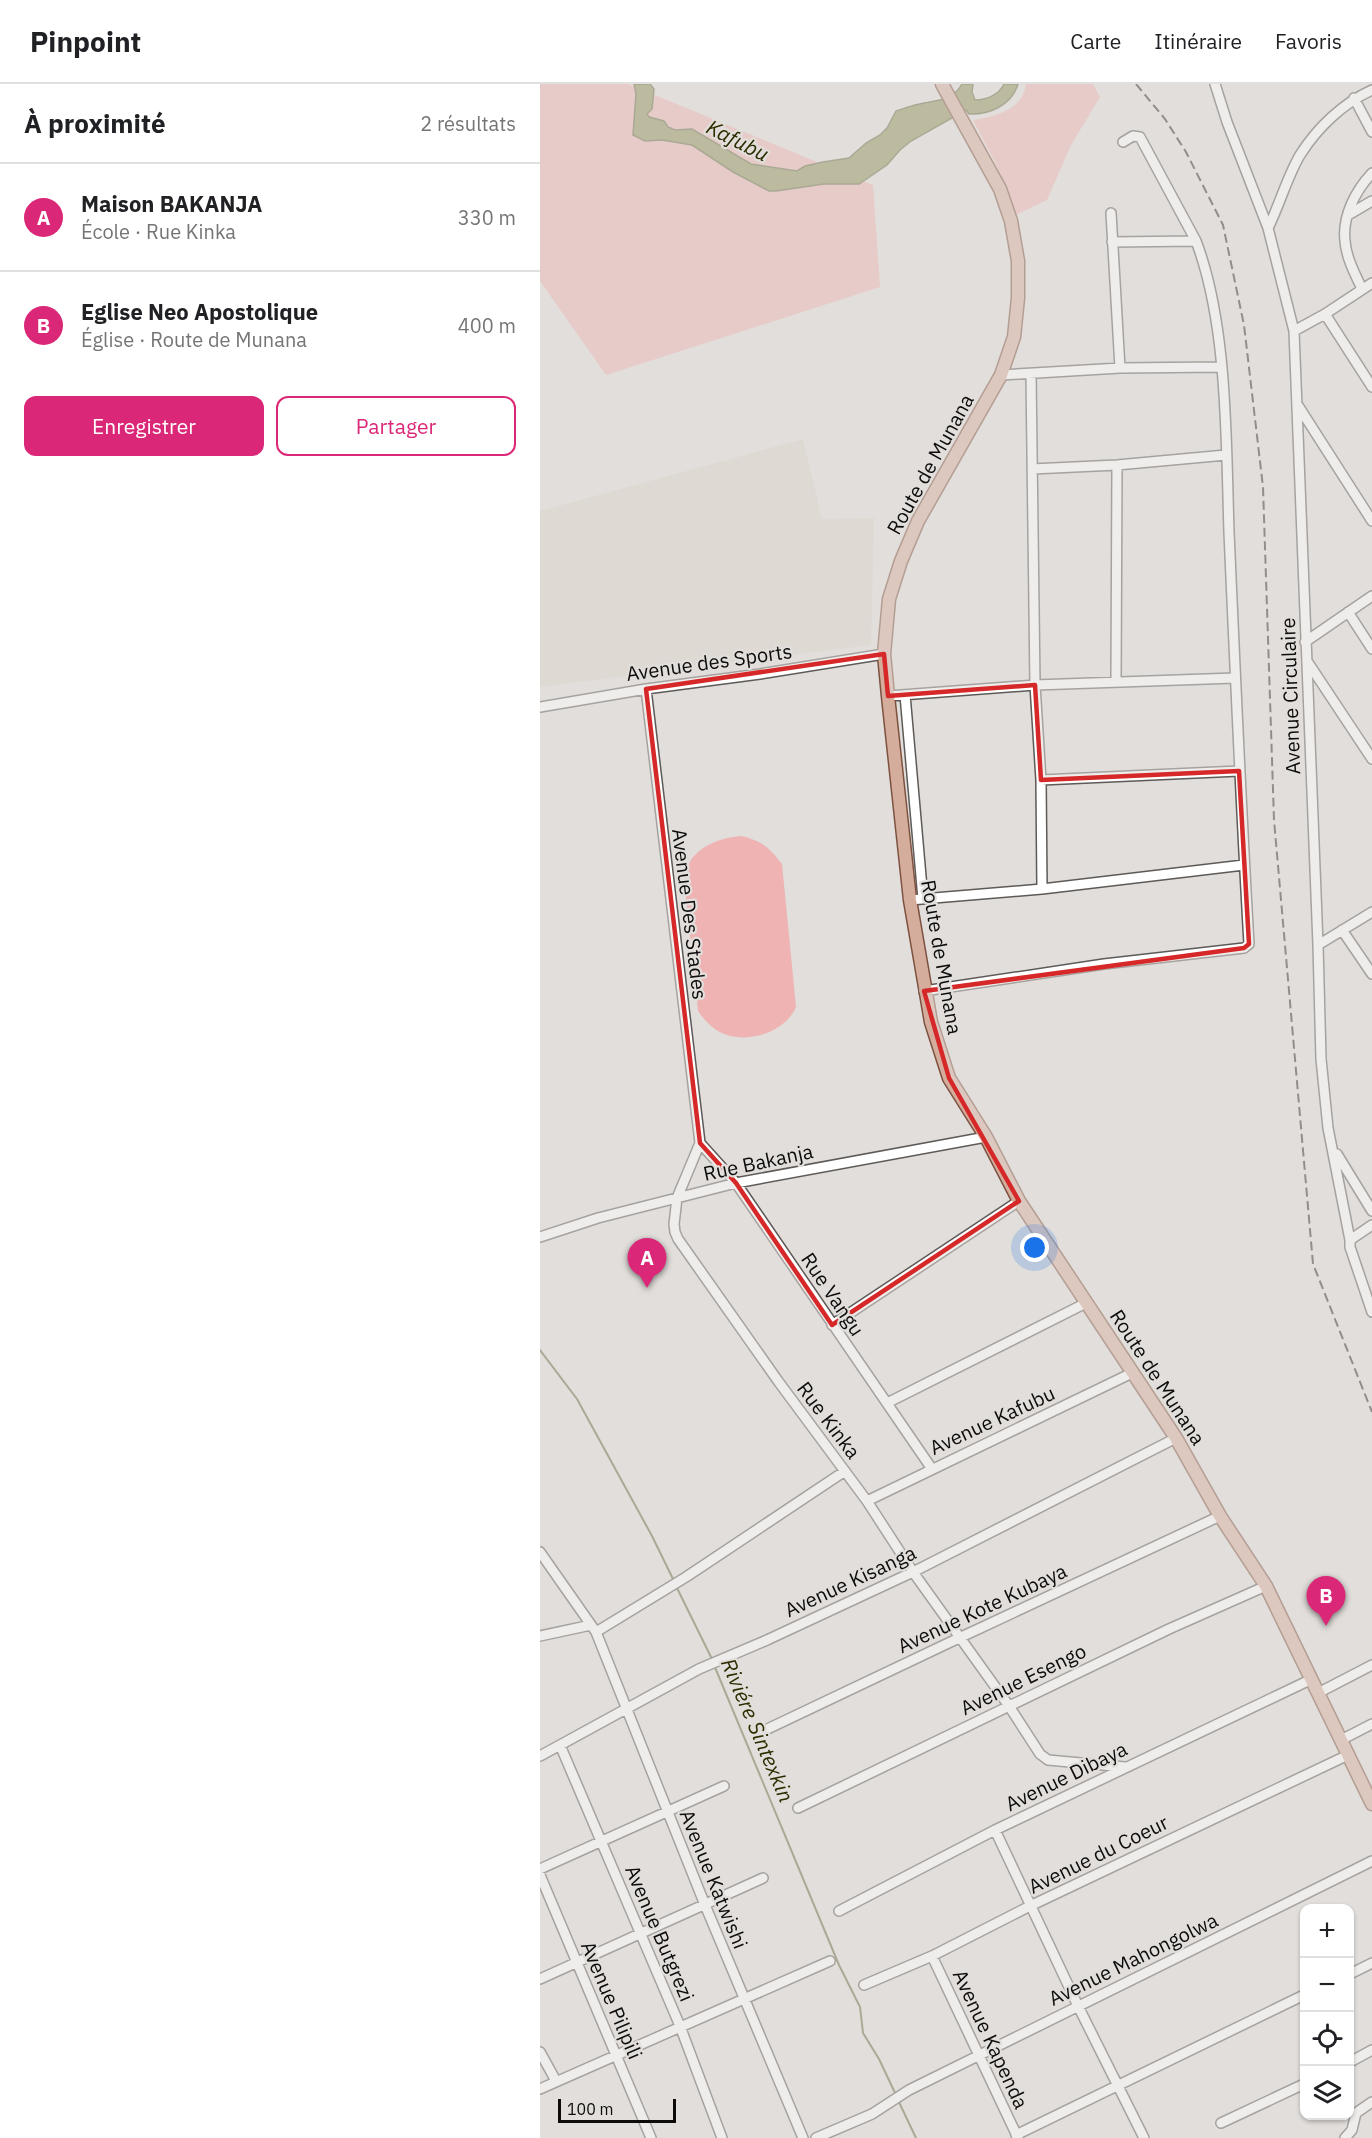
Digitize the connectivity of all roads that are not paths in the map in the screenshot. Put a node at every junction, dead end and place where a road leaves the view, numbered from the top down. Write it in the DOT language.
graph roads {
  1 [pos="1215,84"];
  2 [pos="945,90"];
  3 [pos="1372,90"];
  4 [pos="1354,98"];
  5 [pos="1372,132"];
  6 [pos="1123,142"];
  7 [pos="1372,173"];
  8 [pos="1372,201"];
  9 [pos="1111,213"];
  10 [pos="1347,215"];
  11 [pos="1268,228"];
  12 [pos="1196,241"];
  13 [pos="1112,242"];
  14 [pos="1372,283"];
  15 [pos="1362,290"];
  16 [pos="1325,315"];
  17 [pos="1294,331"];
  18 [pos="1120,368"];
  19 [pos="1221,368"];
  20 [pos="1031,374"];
  21 [pos="1001,375"];
  22 [pos="1372,387"];
  23 [pos="1298,404"];
  24 [pos="1226,455"];
  25 [pos="1117,465"];
  26 [pos="1032,469"];
  27 [pos="1372,521"];
  28 [pos="1372,596"];
  29 [pos="1348,612"];
  30 [pos="1305,642"];
  31 [pos="1372,649"];
  32 [pos="884,654"];
  33 [pos="1307,660"];
  34 [pos="1235,678"];
  35 [pos="1116,681"];
  36 [pos="1035,685"];
  37 [pos="646,689"];
  38 [pos="905,695"];
  39 [pos="888,696"];
  40 [pos="540,707"];
  41 [pos="1372,759"];
  42 [pos="1239,771"];
  43 [pos="1041,780"];
  44 [pos="1244,865"];
  45 [pos="1042,889"];
  46 [pos="923,899"];
  47 [pos="910,900"];
  48 [pos="1372,912"];
  49 [pos="1342,930"];
  50 [pos="1318,945"];
  51 [pos="1372,974"];
  52 [pos="924,991"];
  53 [pos="986,1137"];
  54 [pos="700,1143"];
  55 [pos="1333,1149"];
  56 [pos="736,1183"];
  57 [pos="677,1198"];
  58 [pos="1019,1202"];
  59 [pos="1372,1211"];
  60 [pos="1372,1225"];
  61 [pos="540,1237"];
  62 [pos="1350,1240"];
  63 [pos="1086,1303"];
  64 [pos="1372,1312"];
  65 [pos="832,1325"];
  66 [pos="1132,1373"];
  67 [pos="887,1403"];
  68 [pos="1176,1438"];
  69 [pos="932,1468"];
  70 [pos="845,1471"];
  71 [pos="867,1501"];
  72 [pos="1220,1516"];
  73 [pos="540,1552"];
  74 [pos="913,1572"];
  75 [pos="1266,1586"];
  76 [pos="593,1629"];
  77 [pos="540,1635"];
  78 [pos="959,1638"];
  79 [pos="1372,1665"];
  80 [pos="1312,1679"];
  81 [pos="1318,1693"];
  82 [pos="1009,1706"];
  83 [pos="625,1708"];
  84 [pos="1372,1724"];
  85 [pos="759,1733"];
  86 [pos="1341,1740"];
  87 [pos="560,1745"];
  88 [pos="1348,1755"];
  89 [pos="540,1756"];
  90 [pos="1125,1767"];
  91 [pos="724,1786"];
  92 [pos="1372,1804"];
  93 [pos="798,1808"];
  94 [pos="667,1812"];
  95 [pos="995,1830"];
  96 [pos="603,1842"];
  97 [pos="1372,1861"];
  98 [pos="540,1869"];
  99 [pos="540,1875"];
  100 [pos="763,1878"];
  101 [pos="705,1905"];
  102 [pos="1030,1906"];
  103 [pos="839,1911"];
  104 [pos="640,1934"];
  105 [pos="932,1956"];
  106 [pos="831,1961"];
  107 [pos="576,1962"];
  108 [pos="1372,1963"];
  109 [pos="1354,1972"];
  110 [pos="540,1978"];
  111 [pos="864,1985"];
  112 [pos="1300,1997"];
  113 [pos="744,1998"];
  114 [pos="1078,2006"];
  115 [pos="680,2026"];
  116 [pos="1372,2050"];
  117 [pos="540,2052"];
  118 [pos="615,2055"];
  119 [pos="979,2056"];
  120 [pos="1354,2060"];
  121 [pos="556,2081"];
  122 [pos="1119,2084"];
  123 [pos="1300,2086"];
  124 [pos="540,2088"];
  125 [pos="1372,2102"];
  126 [pos="1221,2123"];
  127 [pos="1017,2136"];
  128 [pos="651,2138"];
  129 [pos="722,2138"];
  130 [pos="803,2138"];
  131 [pos="816,2138"];
  132 [pos="1144,2138"];
  133 [pos="1345,2138"];
  1 -- 11 [label="street, Avenue Circulaire"];
  2 -- 21 [label="main road, Route de Munana"];
  3 -- 4 [label="street"];
  4 -- 5 [label="street"];
  4 -- 11 [label="street"];
  6 -- 12 [label="street"];
  7 -- 10 [label="street"];
  8 -- 10 [label="street"];
  9 -- 13 [label="street"];
  10 -- 15 [label="street"];
  11 -- 17 [label="street, Avenue Circulaire"];
  12 -- 13 [label="street"];
  12 -- 19 [label="street"];
  13 -- 18 [label="street"];
  14 -- 15 [label="street"];
  15 -- 16 [label="street"];
  16 -- 17 [label="street"];
  16 -- 22 [label="street"];
  17 -- 23 [label="street, Avenue Circulaire"];
  18 -- 19 [label="street"];
  18 -- 20 [label="street"];
  19 -- 24 [label="street"];
  20 -- 21 [label="street"];
  20 -- 26 [label="street"];
  21 -- 32 [label="main road, Route de Munana"];
  23 -- 27 [label="street"];
  23 -- 30 [label="street, Avenue Circulaire"];
  24 -- 25 [label="street"];
  24 -- 34 [label="street"];
  25 -- 26 [label="street"];
  25 -- 35 [label="street"];
  26 -- 36 [label="street"];
  28 -- 29 [label="street"];
  29 -- 30 [label="street"];
  29 -- 31 [label="street"];
  30 -- 33 [label="street, Avenue Circulaire"];
  32 -- 37 [label="street, Avenue des Sports"];
  32 -- 39 [label="main road, Route de Munana"];
  33 -- 41 [label="street"];
  33 -- 50 [label="street, Avenue Circulaire"];
  34 -- 35 [label="street"];
  34 -- 42 [label="street"];
  35 -- 36 [label="street"];
  36 -- 38 [label="street"];
  36 -- 43 [label="street"];
  37 -- 40 [label="street, Avenue des Sports"];
  37 -- 54 [label="street, Avenue Des Stades"];
  38 -- 39 [label="street"];
  38 -- 46 [label="street"];
  39 -- 47 [label="main road, Route de Munana"];
  42 -- 43 [label="street"];
  42 -- 44 [label="street"];
  43 -- 45 [label="street"];
  44 -- 45 [label="street"];
  44 -- 52 [label="street"];
  45 -- 46 [label="street"];
  46 -- 47 [label="street"];
  47 -- 52 [label="main road, Route de Munana"];
  48 -- 49 [label="street"];
  49 -- 50 [label="street"];
  49 -- 51 [label="street"];
  50 -- 55 [label="street, Avenue Circulaire"];
  52 -- 53 [label="main road, Route de Munana"];
  53 -- 56 [label="street, Rue Bakanja"];
  53 -- 58 [label="main road, Route de Munana"];
  54 -- 56 [label="street, Rue Vangu"];
  54 -- 57 [label="street, Rue Kinka"];
  55 -- 59 [label="street"];
  55 -- 62 [label="street, Avenue Circulaire"];
  56 -- 57 [label="street, Rue Bakanja"];
  56 -- 65 [label="street, Rue Vangu"];
  57 -- 61 [label="street, Rue Bakanja"];
  57 -- 70 [label="street, Rue Kinka"];
  58 -- 63 [label="main road, Route de Munana"];
  58 -- 65 [label="street"];
  60 -- 62 [label="street"];
  62 -- 64 [label="street, Avenue Circulaire"];
  63 -- 66 [label="main road, Route de Munana"];
  63 -- 67 [label="street"];
  65 -- 67 [label="street, Rue Vangu"];
  66 -- 68 [label="main road, Route de Munana"];
  66 -- 69 [label="street, Avenue Kafubu"];
  67 -- 69 [label="street, Rue Vangu"];
  68 -- 72 [label="main road, Route de Munana"];
  68 -- 74 [label="street, Avenue Kisanga"];
  69 -- 71 [label="street, Avenue Kafubu"];
  70 -- 71 [label="street, Rue Kinka"];
  70 -- 76 [label="street"];
  71 -- 74 [label="street, Rue Kinka"];
  72 -- 75 [label="main road, Route de Munana"];
  72 -- 78 [label="street, Avenue Kote Kubaya"];
  73 -- 76 [label="street, Avenue Katwishi"];
  74 -- 78 [label="street, Rue Kinka"];
  74 -- 83 [label="street, Avenue Kisanga"];
  75 -- 80 [label="main road, Route de Munana"];
  75 -- 82 [label="street, Avenue Esengo"];
  76 -- 77 [label="street"];
  76 -- 83 [label="street, Avenue Katwishi"];
  78 -- 82 [label="street, Rue Kinka"];
  78 -- 85 [label="street, Avenue Kote Kubaya"];
  79 -- 81 [label="street"];
  80 -- 81 [label="main road, Route de Munana"];
  80 -- 90 [label="street, Avenue Dibaya"];
  81 -- 86 [label="main road, Route de Munana"];
  82 -- 90 [label="street, Rue Kinka"];
  82 -- 93 [label="street, Avenue Esengo"];
  83 -- 87 [label="street, Avenue Kisanga"];
  83 -- 94 [label="street, Avenue Katwishi"];
  84 -- 86 [label="street"];
  86 -- 88 [label="main road, Route de Munana"];
  87 -- 89 [label="street, Avenue Kisanga"];
  87 -- 96 [label="street, Avenue Butgrezi"];
  88 -- 92 [label="main road, Route de Munana"];
  88 -- 102 [label="street, Avenue du Coeur"];
  90 -- 95 [label="street, Avenue Dibaya"];
  91 -- 94 [label="street"];
  94 -- 96 [label="street"];
  94 -- 101 [label="street, Avenue Katwishi"];
  95 -- 102 [label="street"];
  95 -- 103 [label="street, Avenue Dibaya"];
  96 -- 98 [label="street"];
  96 -- 104 [label="street, Avenue Butgrezi"];
  97 -- 114 [label="street, Avenue Mahongolwa"];
  99 -- 107 [label="street, Avenue Pilipili"];
  100 -- 101 [label="street"];
  101 -- 104 [label="street"];
  101 -- 113 [label="street, Avenue Katwishi"];
  102 -- 105 [label="street, Avenue du Coeur"];
  102 -- 114 [label="street"];
  104 -- 107 [label="street"];
  104 -- 115 [label="street, Avenue Butgrezi"];
  105 -- 111 [label="street, Avenue du Coeur"];
  105 -- 119 [label="street, Avenue Kapenda"];
  106 -- 113 [label="street"];
  107 -- 110 [label="street"];
  107 -- 118 [label="street, Avenue Pilipili"];
  108 -- 109 [label="street"];
  112 -- 122 [label="street"];
  113 -- 115 [label="street"];
  113 -- 130 [label="street, Avenue Katwishi"];
  114 -- 119 [label="street, Avenue Mahongolwa"];
  114 -- 122 [label="street"];
  115 -- 118 [label="street"];
  115 -- 129 [label="street, Avenue Butgrezi"];
  116 -- 120 [label="street"];
  117 -- 121 [label="street"];
  118 -- 121 [label="street"];
  118 -- 128 [label="street, Avenue Pilipili"];
  119 -- 127 [label="street, Avenue Kapenda"];
  119 -- 131 [label="street, Avenue Mahongolwa"];
  121 -- 124 [label="street"];
  122 -- 127 [label="street"];
  122 -- 132 [label="street"];
  123 -- 126 [label="street"];
  125 -- 133 [label="street"];
}
